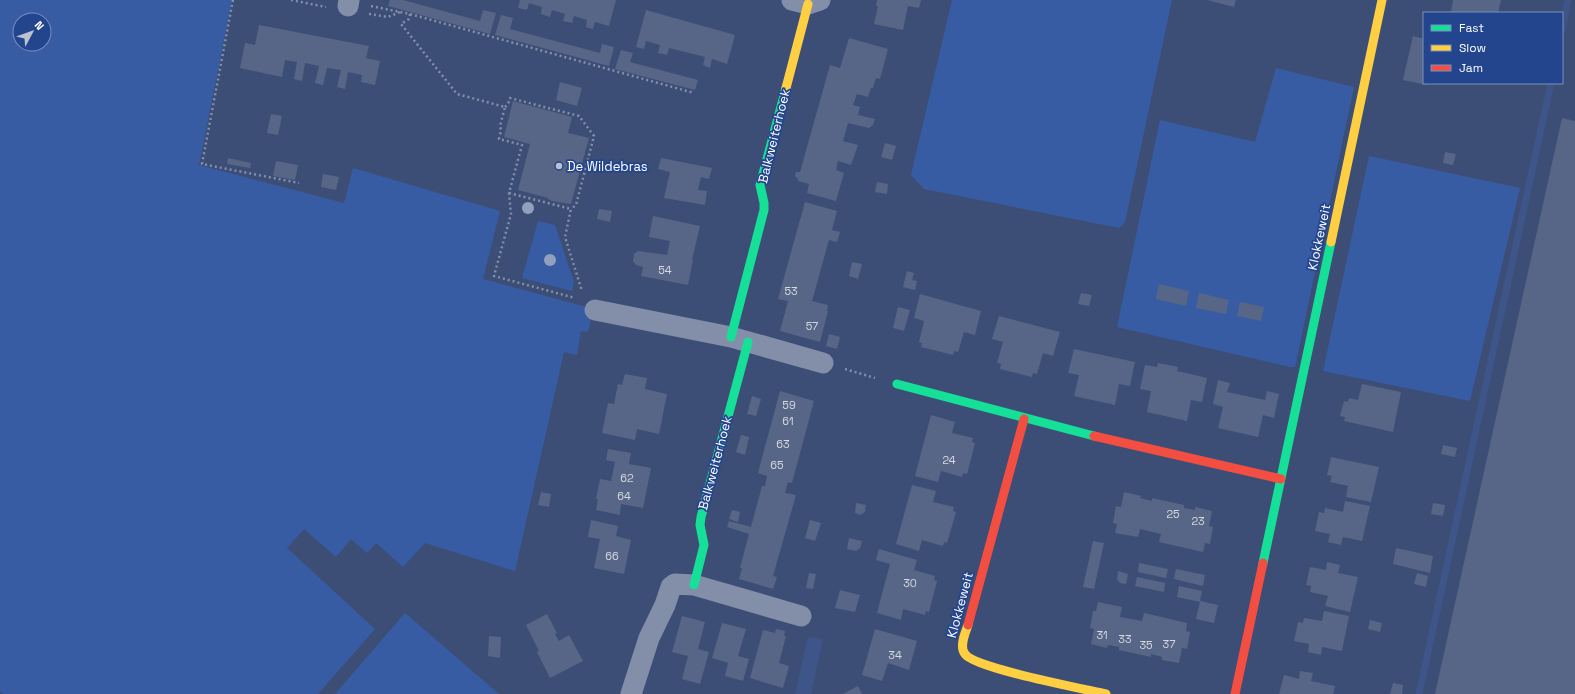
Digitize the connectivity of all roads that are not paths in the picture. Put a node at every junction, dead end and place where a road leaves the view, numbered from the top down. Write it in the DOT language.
graph roads {
  1 [pos="1382,0"];
  2 [pos="807,1"];
  3 [pos="586,301"];
  4 [pos="740,340"];
  5 [pos="823,363"];
  6 [pos="897,384"];
  7 [pos="1024,419"];
  8 [pos="1281,479"];
  9 [pos="694,585"];
  10 [pos="802,616"];
  11 [pos="631,694"];
  12 [pos="1106,694"];
  13 [pos="1235,694"];
  1 -- 8 [label="street, Klokkeweit"];
  2 -- 4 [label="street, Balkweiterhoek"];
  3 -- 4 [label="street"];
  4 -- 5 [label="street"];
  4 -- 9 [label="street, Balkweiterhoek"];
  6 -- 7 [label="street"];
  7 -- 8 [label="street"];
  7 -- 12 [label="street, Klokkeweit"];
  8 -- 13 [label="street, Klokkeweit"];
  9 -- 10 [label="street"];
  9 -- 11 [label="street"];
}
